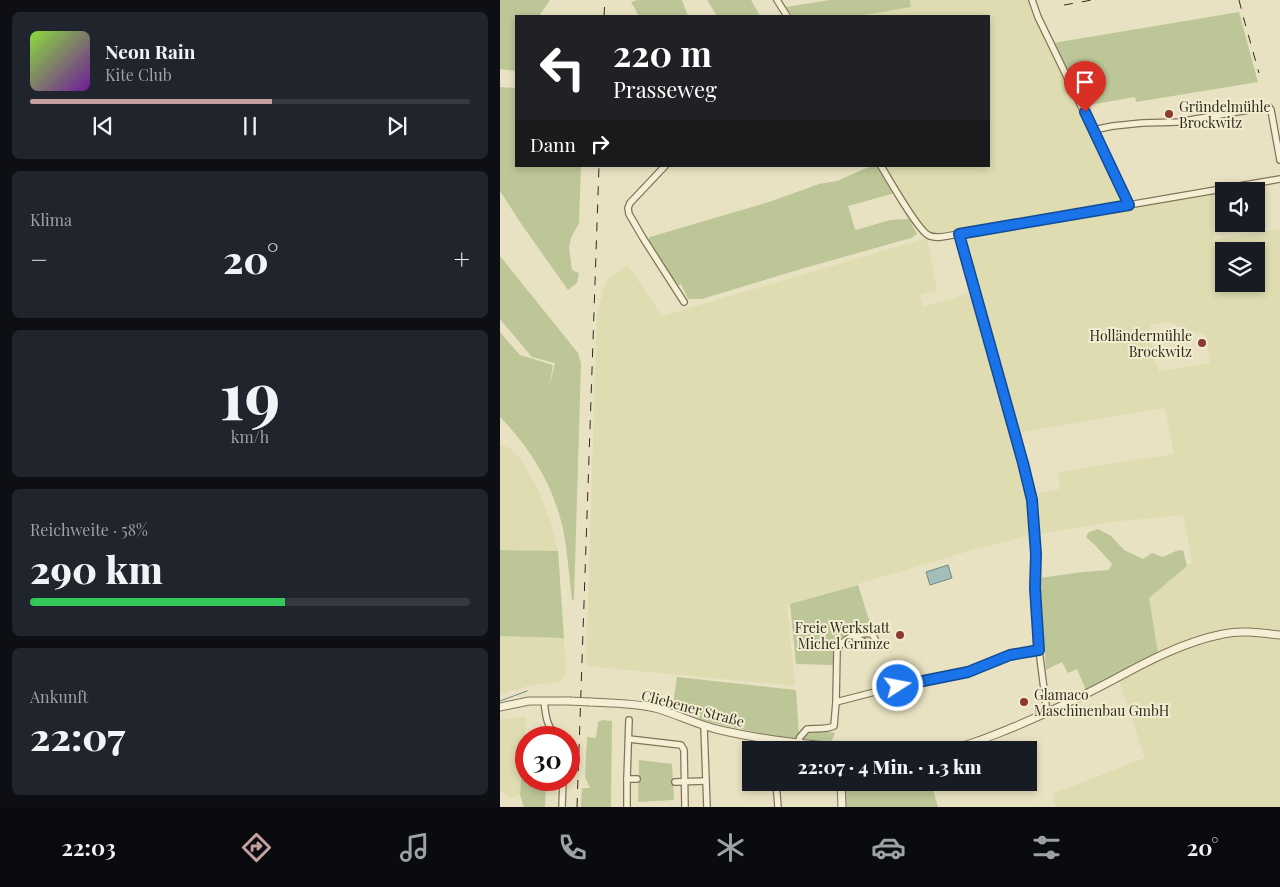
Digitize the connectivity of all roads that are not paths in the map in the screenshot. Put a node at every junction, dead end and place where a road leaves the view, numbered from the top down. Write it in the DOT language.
graph roads {
  1 [pos="776,0"];
  2 [pos="1032,0"];
  3 [pos="786,15"];
  4 [pos="1093,130"];
  5 [pos="1280,160"];
  6 [pos="664,167"];
  7 [pos="882,167"];
  8 [pos="1280,178"];
  9 [pos="1129,205"];
  10 [pos="959,234"];
  11 [pos="684,302"];
  12 [pos="1280,635"];
  13 [pos="854,637"];
  14 [pos="1039,650"];
  15 [pos="544,701"];
  16 [pos="836,702"];
  17 [pos="500,707"];
  18 [pos="1047,713"];
  19 [pos="629,720"];
  20 [pos="549,726"];
  21 [pos="704,727"];
  22 [pos="629,739"];
  23 [pos="773,740"];
  24 [pos="781,741"];
  25 [pos="799,741"];
  26 [pos="978,741"];
  27 [pos="627,780"];
  28 [pos="637,780"];
  29 [pos="675,782"];
  30 [pos="685,782"];
  31 [pos="706,782"];
  32 [pos="563,791"];
  33 [pos="777,791"];
  34 [pos="841,791"];
  35 [pos="562,807"];
  36 [pos="627,807"];
  37 [pos="685,807"];
  38 [pos="707,807"];
  39 [pos="778,807"];
  40 [pos="842,807"];
  1 -- 3 [label="street"];
  2 -- 4 [label="street"];
  4 -- 5 [label="street"];
  4 -- 9 [label="street"];
  6 -- 11 [label="street"];
  7 -- 10 [label="street"];
  8 -- 9 [label="street"];
  9 -- 10 [label="street"];
  10 -- 14 [label="street"];
  12 -- 18 [label="street"];
  13 -- 16 [label="street"];
  14 -- 16 [label="street"];
  14 -- 18 [label="street"];
  15 -- 17 [label="street, Cliebener Straße"];
  15 -- 20 [label="street"];
  15 -- 21 [label="street, Cliebener Straße, bridge"];
  16 -- 25 [label="street"];
  18 -- 26 [label="street"];
  19 -- 22 [label="street"];
  21 -- 23 [label="street, Cliebener Straße"];
  21 -- 31 [label="street"];
  22 -- 27 [label="street"];
  22 -- 30 [label="street"];
  23 -- 24 [label="street, Cliebener Straße"];
  27 -- 28 [label="street"];
  27 -- 36 [label="street"];
  29 -- 30 [label="street"];
  30 -- 31 [label="street"];
  30 -- 37 [label="street"];
  31 -- 38 [label="street"];
  32 -- 35 [label="street"];
  33 -- 39 [label="street"];
  34 -- 40 [label="street"];
}
